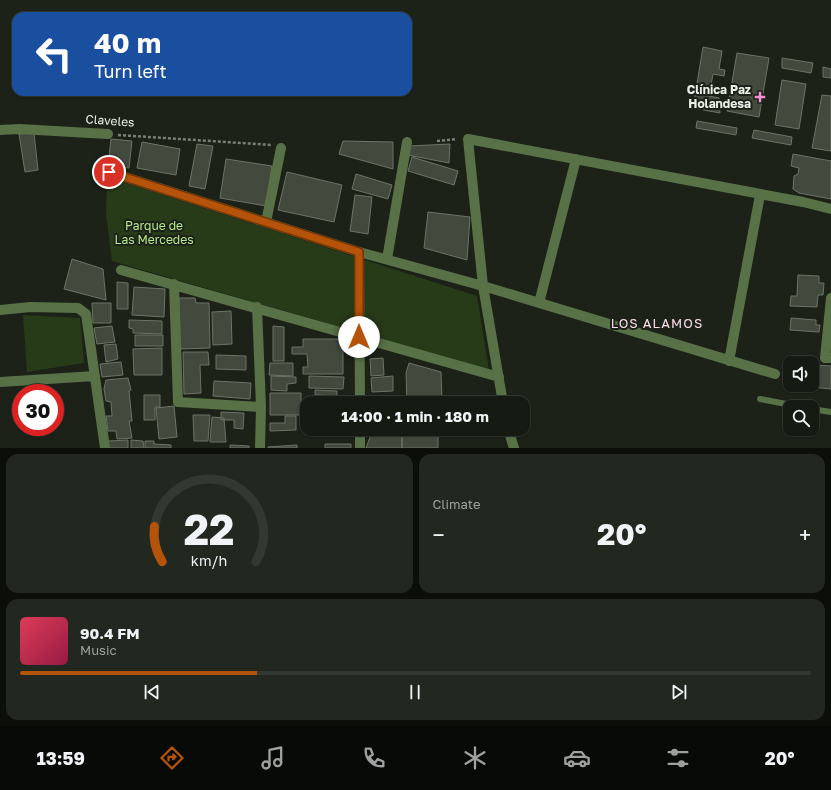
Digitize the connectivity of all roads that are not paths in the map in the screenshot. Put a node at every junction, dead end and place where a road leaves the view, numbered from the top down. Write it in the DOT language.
graph roads {
  1 [pos="0,130"];
  2 [pos="108,134"];
  3 [pos="407,142"];
  4 [pos="278,147"];
  5 [pos="576,159"];
  6 [pos="109,172"];
  7 [pos="760,195"];
  8 [pos="831,209"];
  9 [pos="266,222"];
  10 [pos="359,252"];
  11 [pos="387,259"];
  12 [pos="121,270"];
  13 [pos="174,284"];
  14 [pos="483,286"];
  15 [pos="831,298"];
  16 [pos="539,303"];
  17 [pos="257,308"];
  18 [pos="0,310"];
  19 [pos="359,337"];
  20 [pos="831,358"];
  21 [pos="729,361"];
  22 [pos="775,374"];
  23 [pos="95,376"];
  24 [pos="499,377"];
  25 [pos="0,382"];
  26 [pos="360,396"];
  27 [pos="502,396"];
  28 [pos="760,399"];
  29 [pos="783,403"];
  30 [pos="261,407"];
  31 [pos="819,410"];
  32 [pos="831,412"];
  33 [pos="360,436"];
  34 [pos="510,436"];
  35 [pos="105,448"];
  36 [pos="260,448"];
  37 [pos="360,448"];
  38 [pos="514,448"];
  1 -- 2 [label="street, Claveles"];
  3 -- 11 [label="street"];
  4 -- 9 [label="street"];
  5 -- 7 [label="street"];
  5 -- 14 [label="street"];
  5 -- 16 [label="street"];
  6 -- 9 [label="street"];
  7 -- 8 [label="street"];
  7 -- 21 [label="street"];
  9 -- 10 [label="street"];
  10 -- 11 [label="street"];
  10 -- 19 [label="street"];
  11 -- 14 [label="street"];
  12 -- 13 [label="street"];
  13 -- 17 [label="street"];
  13 -- 30 [label="street"];
  14 -- 16 [label="street"];
  14 -- 24 [label="street"];
  15 -- 20 [label="street"];
  16 -- 21 [label="street"];
  17 -- 19 [label="street"];
  17 -- 30 [label="street"];
  18 -- 23 [label="street"];
  19 -- 24 [label="street"];
  19 -- 26 [label="street"];
  21 -- 22 [label="street"];
  23 -- 25 [label="street"];
  23 -- 35 [label="street"];
  24 -- 27 [label="street"];
  28 -- 29 [label="lane"];
  30 -- 36 [label="street"];
  31 -- 32 [label="lane"];
  33 -- 37 [label="street"];
  34 -- 38 [label="street"];
}
